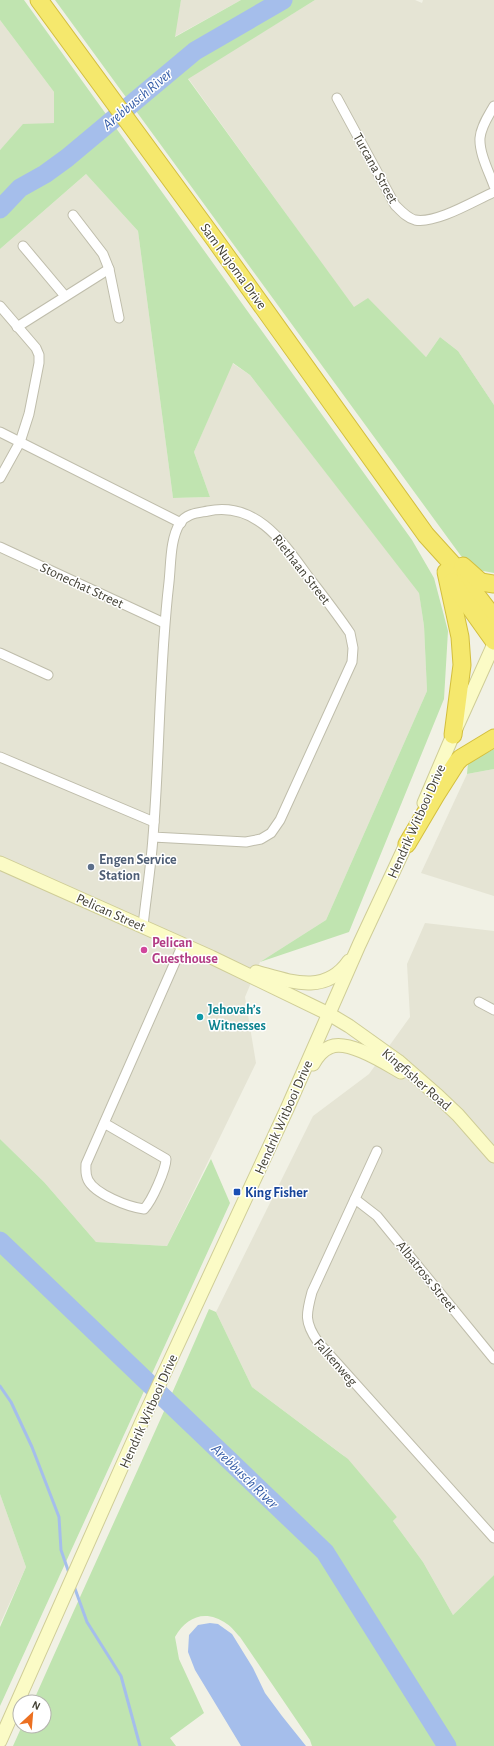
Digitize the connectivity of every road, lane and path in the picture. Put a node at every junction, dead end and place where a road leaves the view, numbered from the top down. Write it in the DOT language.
graph roads {
  1 [pos="39,0"];
  2 [pos="338,98"];
  3 [pos="494,106"];
  4 [pos="494,186"];
  5 [pos="494,192"];
  6 [pos="73,214"];
  7 [pos="23,246"];
  8 [pos="110,269"];
  9 [pos="65,296"];
  10 [pos="0,306"];
  11 [pos="119,318"];
  12 [pos="16,327"];
  13 [pos="0,432"];
  14 [pos="20,442"];
  15 [pos="0,478"];
  16 [pos="181,523"];
  17 [pos="426,535"];
  18 [pos="0,547"];
  19 [pos="446,572"];
  20 [pos="494,584"];
  21 [pos="494,618"];
  22 [pos="164,623"];
  23 [pos="494,641"];
  24 [pos="494,644"];
  25 [pos="0,653"];
  26 [pos="48,675"];
  27 [pos="453,735"];
  28 [pos="494,738"];
  29 [pos="0,757"];
  30 [pos="154,822"];
  31 [pos="153,837"];
  32 [pos="407,844"];
  33 [pos="0,863"];
  34 [pos="143,926"];
  35 [pos="183,944"];
  36 [pos="359,945"];
  37 [pos="225,964"];
  38 [pos="479,1002"];
  39 [pos="494,1010"];
  40 [pos="329,1014"];
  41 [pos="419,1080"];
  42 [pos="287,1109"];
  43 [pos="104,1123"];
  44 [pos="377,1151"];
  45 [pos="494,1156"];
  46 [pos="355,1199"];
  47 [pos="494,1359"];
  48 [pos="494,1538"];
  49 [pos="0,1741"];
  1 -- 17 [label="highway, Sam Nujoma Drive"];
  2 -- 5 [label="street, Turcana Street"];
  3 -- 4 [label="street"];
  6 -- 8 [label="street"];
  7 -- 9 [label="street"];
  8 -- 9 [label="street"];
  8 -- 11 [label="street"];
  9 -- 12 [label="street"];
  10 -- 12 [label="street"];
  12 -- 14 [label="street"];
  13 -- 14 [label="street"];
  14 -- 15 [label="street"];
  14 -- 16 [label="street"];
  16 -- 22 [label="street"];
  16 -- 31 [label="street, Riethaan Street"];
  17 -- 19 [label="highway, Sam Nujoma Drive"];
  17 -- 20 [label="highway"];
  17 -- 21 [label="highway, Sam Nujoma Drive"];
  18 -- 22 [label="street, Stonechat Street"];
  19 -- 23 [label="highway, Sam Nujoma Drive"];
  19 -- 27 [label="highway"];
  22 -- 30 [label="street"];
  24 -- 27 [label="main road, Hendrik Witbooi Drive"];
  25 -- 26 [label="street"];
  27 -- 32 [label="main road, Hendrik Witbooi Drive"];
  28 -- 32 [label="highway"];
  29 -- 30 [label="street"];
  30 -- 31 [label="street"];
  31 -- 34 [label="street"];
  32 -- 36 [label="main road, Hendrik Witbooi Drive"];
  33 -- 34 [label="main road, Pelican Street"];
  34 -- 35 [label="main road, Pelican Street"];
  35 -- 37 [label="main road, Pelican Street"];
  35 -- 43 [label="street"];
  36 -- 37 [label="main road"];
  36 -- 40 [label="main road, Hendrik Witbooi Drive"];
  37 -- 40 [label="main road, Pelican Street"];
  38 -- 39 [label="street"];
  40 -- 41 [label="main road, Kingfisher Road"];
  40 -- 42 [label="main road, Hendrik Witbooi Drive"];
  41 -- 42 [label="main road"];
  41 -- 45 [label="main road, Kingfisher Road"];
  42 -- 49 [label="main road, Hendrik Witbooi Drive"];
  43 -- 43 [label="street"];
  44 -- 46 [label="street, Falkenweg"];
  46 -- 47 [label="street, Albatross Street"];
  46 -- 48 [label="street, Falkenweg"];
}
